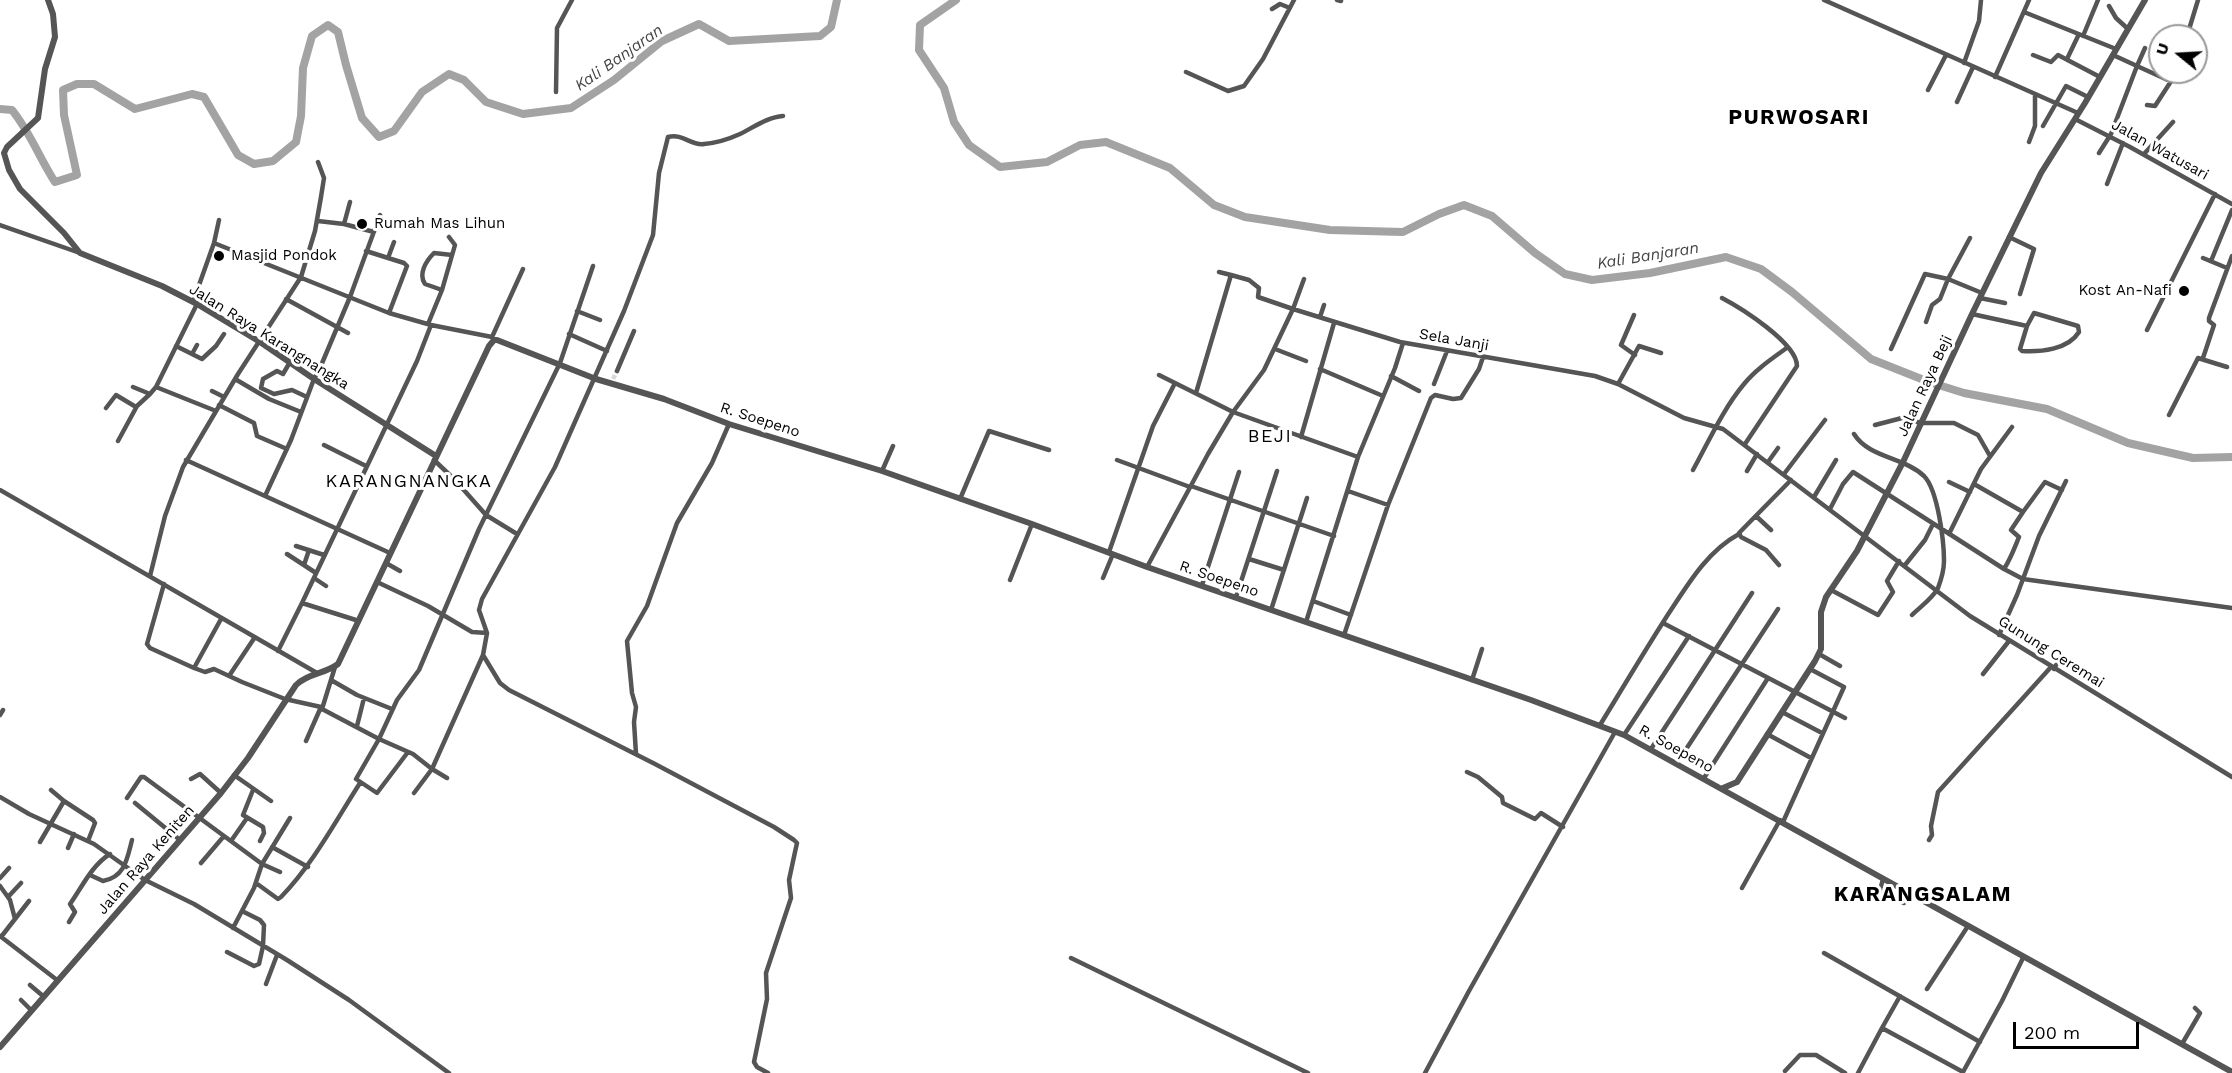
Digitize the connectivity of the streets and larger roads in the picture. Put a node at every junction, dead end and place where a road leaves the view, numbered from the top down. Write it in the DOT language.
graph roads {
  1 [pos="48,0"];
  2 [pos="572,0"];
  3 [pos="1294,0"];
  4 [pos="1824,0"];
  5 [pos="1981,0"];
  6 [pos="2029,0"];
  7 [pos="2098,0"];
  8 [pos="2145,0"];
  9 [pos="2198,0"];
  10 [pos="2109,6"];
  11 [pos="1290,8"];
  12 [pos="1272,9"];
  13 [pos="2024,12"];
  14 [pos="2191,24"];
  15 [pos="2128,29"];
  16 [pos="2081,35"];
  17 [pos="2145,48"];
  18 [pos="2114,52"];
  19 [pos="1946,55"];
  20 [pos="2033,55"];
  21 [pos="2067,59"];
  22 [pos="1964,63"];
  23 [pos="2137,66"];
  24 [pos="1973,67"];
  25 [pos="2148,71"];
  26 [pos="1186,72"];
  27 [pos="1995,77"];
  28 [pos="2100,77"];
  29 [pos="2168,84"];
  30 [pos="1928,90"];
  31 [pos="556,92"];
  32 [pos="2036,95"];
  33 [pos="2088,97"];
  34 [pos="1957,102"];
  35 [pos="2056,104"];
  36 [pos="2147,105"];
  37 [pos="783,116"];
  38 [pos="2077,116"];
  39 [pos="2173,122"];
  40 [pos="2043,126"];
  41 [pos="2109,136"];
  42 [pos="2029,142"];
  43 [pos="2123,143"];
  44 [pos="2099,153"];
  45 [pos="2144,154"];
  46 [pos="318,162"];
  47 [pos="2107,184"];
  48 [pos="2215,194"];
  49 [pos="350,202"];
  50 [pos="2232,204"];
  51 [pos="2232,210"];
  52 [pos="380,215"];
  53 [pos="219,220"];
  54 [pos="318,220"];
  55 [pos="344,224"];
  56 [pos="0,225"];
  57 [pos="374,232"];
  58 [pos="449,237"];
  59 [pos="2009,237"];
  60 [pos="1970,238"];
  61 [pos="394,242"];
  62 [pos="214,243"];
  63 [pos="366,251"];
  64 [pos="80,253"];
  65 [pos="452,255"];
  66 [pos="2232,256"];
  67 [pos="388,258"];
  68 [pos="2203,258"];
  69 [pos="2211,261"];
  70 [pos="593,266"];
  71 [pos="2227,268"];
  72 [pos="523,269"];
  73 [pos="1219,272"];
  74 [pos="1231,276"];
  75 [pos="301,277"];
  76 [pos="1304,279"];
  77 [pos="1948,279"];
  78 [pos="442,290"];
  79 [pos="2020,294"];
  80 [pos="1981,296"];
  81 [pos="350,297"];
  82 [pos="1722,298"];
  83 [pos="286,299"];
  84 [pos="195,303"];
  85 [pos="2005,303"];
  86 [pos="1324,305"];
  87 [pos="1293,309"];
  88 [pos="577,311"];
  89 [pos="389,313"];
  90 [pos="1972,314"];
  91 [pos="1634,315"];
  92 [pos="1320,317"];
  93 [pos="600,320"];
  94 [pos="1334,322"];
  95 [pos="1926,322"];
  96 [pos="430,325"];
  97 [pos="2027,326"];
  98 [pos="337,328"];
  99 [pos="2147,330"];
  100 [pos="634,331"];
  101 [pos="348,333"];
  102 [pos="224,334"];
  103 [pos="569,334"];
  104 [pos="493,338"];
  105 [pos="260,342"];
  106 [pos="1403,343"];
  107 [pos="197,345"];
  108 [pos="176,346"];
  109 [pos="1788,347"];
  110 [pos="1275,349"];
  111 [pos="1891,349"];
  112 [pos="607,351"];
  113 [pos="1447,351"];
  114 [pos="1661,353"];
  115 [pos="192,354"];
  116 [pos="1635,355"];
  117 [pos="1483,357"];
  118 [pos="2203,358"];
  119 [pos="1306,361"];
  120 [pos="290,362"];
  121 [pos="560,363"];
  122 [pos="2227,367"];
  123 [pos="1320,369"];
  124 [pos="617,370"];
  125 [pos="1159,375"];
  126 [pos="1391,376"];
  127 [pos="235,378"];
  128 [pos="314,379"];
  129 [pos="596,379"];
  130 [pos="1175,383"];
  131 [pos="1434,384"];
  132 [pos="1618,384"];
  133 [pos="133,387"];
  134 [pos="156,387"];
  135 [pos="212,391"];
  136 [pos="1419,391"];
  137 [pos="1196,393"];
  138 [pos="150,394"];
  139 [pos="1383,396"];
  140 [pos="307,397"];
  141 [pos="224,398"];
  142 [pos="219,405"];
  143 [pos="136,407"];
  144 [pos="106,408"];
  145 [pos="216,411"];
  146 [pos="302,412"];
  147 [pos="1233,412"];
  148 [pos="2169,414"];
  149 [pos="1825,420"];
  150 [pos="1921,423"];
  151 [pos="729,424"];
  152 [pos="1875,425"];
  153 [pos="386,426"];
  154 [pos="1717,427"];
  155 [pos="2012,427"];
  156 [pos="1854,434"];
  157 [pos="1301,436"];
  158 [pos="118,441"];
  159 [pos="1745,444"];
  160 [pos="324,446"];
  161 [pos="893,446"];
  162 [pos="287,448"];
  163 [pos="1778,448"];
  164 [pos="1049,450"];
  165 [pos="1758,454"];
  166 [pos="1990,456"];
  167 [pos="1358,457"];
  168 [pos="435,458"];
  169 [pos="186,460"];
  170 [pos="1117,460"];
  171 [pos="1836,460"];
  172 [pos="1768,462"];
  173 [pos="1904,462"];
  174 [pos="366,466"];
  175 [pos="1139,468"];
  176 [pos="1694,470"];
  177 [pos="882,471"];
  178 [pos="1277,471"];
  179 [pos="1747,471"];
  180 [pos="1239,472"];
  181 [pos="1784,474"];
  182 [pos="1791,480"];
  183 [pos="2066,481"];
  184 [pos="1949,482"];
  185 [pos="1974,484"];
  186 [pos="1190,487"];
  187 [pos="0,490"];
  188 [pos="2062,490"];
  189 [pos="1348,491"];
  190 [pos="1970,492"];
  191 [pos="1887,493"];
  192 [pos="265,496"];
  193 [pos="1814,497"];
  194 [pos="1307,498"];
  195 [pos="960,499"];
  196 [pos="1230,500"];
  197 [pos="1388,505"];
  198 [pos="1830,509"];
  199 [pos="2023,512"];
  200 [pos="1264,513"];
  201 [pos="486,516"];
  202 [pos="1756,516"];
  203 [pos="1032,524"];
  204 [pos="1299,524"];
  205 [pos="337,527"];
  206 [pos="1938,527"];
  207 [pos="1771,530"];
  208 [pos="517,534"];
  209 [pos="1739,534"];
  210 [pos="1949,534"];
  211 [pos="1865,535"];
  212 [pos="1334,536"];
  213 [pos="296,546"];
  214 [pos="309,550"];
  215 [pos="390,553"];
  216 [pos="1111,553"];
  217 [pos="287,554"];
  218 [pos="324,555"];
  219 [pos="1249,559"];
  220 [pos="1899,561"];
  221 [pos="386,563"];
  222 [pos="304,565"];
  223 [pos="1779,565"];
  224 [pos="1905,565"];
  225 [pos="1147,567"];
  226 [pos="2004,569"];
  227 [pos="1284,570"];
  228 [pos="400,571"];
  229 [pos="315,575"];
  230 [pos="150,576"];
  231 [pos="1103,578"];
  232 [pos="2023,579"];
  233 [pos="1010,580"];
  234 [pos="377,582"];
  235 [pos="164,585"];
  236 [pos="1202,585"];
  237 [pos="326,586"];
  238 [pos="1831,590"];
  239 [pos="1937,590"];
  240 [pos="1752,593"];
  241 [pos="1236,597"];
  242 [pos="1312,601"];
  243 [pos="302,603"];
  244 [pos="2232,608"];
  245 [pos="1778,609"];
  246 [pos="1271,610"];
  247 [pos="443,614"];
  248 [pos="1351,615"];
  249 [pos="1912,615"];
  250 [pos="221,619"];
  251 [pos="359,621"];
  252 [pos="1306,622"];
  253 [pos="1663,623"];
  254 [pos="487,633"];
  255 [pos="1344,635"];
  256 [pos="1999,635"];
  257 [pos="1689,636"];
  258 [pos="255,638"];
  259 [pos="2009,641"];
  260 [pos="1482,649"];
  261 [pos="1715,650"];
  262 [pos="278,651"];
  263 [pos="1819,654"];
  264 [pos="483,655"];
  265 [pos="2060,658"];
  266 [pos="1741,664"];
  267 [pos="1840,666"];
  268 [pos="335,667"];
  269 [pos="194,668"];
  270 [pos="306,668"];
  271 [pos="2052,668"];
  272 [pos="1810,669"];
  273 [pos="317,673"];
  274 [pos="1983,674"];
  275 [pos="229,676"];
  276 [pos="1768,678"];
  277 [pos="331,680"];
  278 [pos="1472,680"];
  279 [pos="300,681"];
  280 [pos="1796,692"];
  281 [pos="364,698"];
  282 [pos="285,699"];
  283 [pos="321,707"];
  284 [pos="392,709"];
  285 [pos="3,710"];
  286 [pos="1832,711"];
  287 [pos="1782,712"];
  288 [pos="0,716"];
  289 [pos="1845,718"];
  290 [pos="1600,725"];
  291 [pos="357,726"];
  292 [pos="1616,732"];
  293 [pos="1822,733"];
  294 [pos="1767,734"];
  295 [pos="1624,735"];
  296 [pos="379,739"];
  297 [pos="306,741"];
  298 [pos="1651,749"];
  299 [pos="408,752"];
  300 [pos="636,754"];
  301 [pos="1811,758"];
  302 [pos="1677,763"];
  303 [pos="432,769"];
  304 [pos="1467,772"];
  305 [pos="234,775"];
  306 [pos="2232,777"];
  307 [pos="447,778"];
  308 [pos="1704,778"];
  309 [pos="191,779"];
  310 [pos="1737,782"];
  311 [pos="360,783"];
  312 [pos="1722,788"];
  313 [pos="51,790"];
  314 [pos="253,790"];
  315 [pos="221,793"];
  316 [pos="414,793"];
  317 [pos="0,798"];
  318 [pos="128,798"];
  319 [pos="1741,799"];
  320 [pos="64,801"];
  321 [pos="271,801"];
  322 [pos="135,803"];
  323 [pos="200,817"];
  324 [pos="247,818"];
  325 [pos="290,818"];
  326 [pos="1781,821"];
  327 [pos="51,823"];
  328 [pos="1563,827"];
  329 [pos="74,834"];
  330 [pos="224,836"];
  331 [pos="132,840"];
  332 [pos="180,840"];
  333 [pos="1929,840"];
  334 [pos="88,841"];
  335 [pos="231,841"];
  336 [pos="260,841"];
  337 [pos="40,842"];
  338 [pos="272,847"];
  339 [pos="68,848"];
  340 [pos="110,854"];
  341 [pos="201,863"];
  342 [pos="262,864"];
  343 [pos="126,866"];
  344 [pos="308,867"];
  345 [pos="9,868"];
  346 [pos="280,872"];
  347 [pos="90,875"];
  348 [pos="0,878"];
  349 [pos="1883,879"];
  350 [pos="145,880"];
  351 [pos="256,882"];
  352 [pos="21,883"];
  353 [pos="0,885"];
  354 [pos="1742,888"];
  355 [pos="8,897"];
  356 [pos="30,901"];
  357 [pos="1904,903"];
  358 [pos="242,910"];
  359 [pos="15,919"];
  360 [pos="69,922"];
  361 [pos="1968,926"];
  362 [pos="233,927"];
  363 [pos="1,937"];
  364 [pos="0,944"];
  365 [pos="263,946"];
  366 [pos="227,952"];
  367 [pos="1824,953"];
  368 [pos="277,955"];
  369 [pos="1071,958"];
  370 [pos="2023,958"];
  371 [pos="57,980"];
  372 [pos="266,984"];
  373 [pos="30,985"];
  374 [pos="1927,989"];
  375 [pos="43,996"];
  376 [pos="1900,996"];
  377 [pos="21,1000"];
  378 [pos="2195,1008"];
  379 [pos="31,1010"];
  380 [pos="1882,1028"];
  381 [pos="1980,1042"];
  382 [pos="2182,1044"];
  383 [pos="0,1047"];
  384 [pos="1785,1071"];
  385 [pos="2232,1072"];
  386 [pos="449,1073"];
  387 [pos="768,1073"];
  388 [pos="1308,1073"];
  389 [pos="1425,1073"];
  390 [pos="1845,1073"];
  391 [pos="1858,1073"];
  1 -- 64 [label="street"];
  2 -- 31 [label="street"];
  3 -- 11 [label="street"];
  4 -- 19 [label="street, Jalan Watusari"];
  5 -- 22 [label="street"];
  6 -- 13 [label="street"];
  7 -- 16 [label="street"];
  8 -- 15 [label="street, Jalan Raya Beji"];
  9 -- 14 [label="street"];
  10 -- 15 [label="street"];
  11 -- 12 [label="street"];
  11 -- 26 [label="street"];
  13 -- 16 [label="street"];
  13 -- 27 [label="street"];
  15 -- 18 [label="street, Jalan Raya Beji"];
  16 -- 18 [label="street"];
  16 -- 21 [label="street"];
  17 -- 23 [label="street"];
  18 -- 23 [label="street"];
  18 -- 28 [label="street, Jalan Raya Beji"];
  19 -- 22 [label="street, Jalan Watusari"];
  19 -- 30 [label="street"];
  20 -- 21 [label="street"];
  21 -- 28 [label="street"];
  22 -- 24 [label="street, Jalan Watusari"];
  23 -- 25 [label="street"];
  23 -- 41 [label="street"];
  24 -- 27 [label="street, Jalan Watusari"];
  24 -- 34 [label="street"];
  27 -- 32 [label="street, Jalan Watusari"];
  28 -- 33 [label="street, Jalan Raya Beji"];
  29 -- 36 [label="street"];
  32 -- 35 [label="street, Jalan Watusari"];
  32 -- 42 [label="street"];
  33 -- 35 [label="street"];
  33 -- 38 [label="street, Jalan Raya Beji"];
  35 -- 38 [label="street, Jalan Watusari"];
  35 -- 40 [label="street"];
  37 -- 112 [label="street"];
  38 -- 41 [label="street, Jalan Watusari"];
  38 -- 59 [label="street, Jalan Raya Beji"];
  39 -- 45 [label="street"];
  41 -- 43 [label="street, Jalan Watusari"];
  41 -- 44 [label="street"];
  43 -- 45 [label="street, Jalan Watusari"];
  43 -- 47 [label="street"];
  45 -- 48 [label="street, Jalan Watusari"];
  46 -- 54 [label="street"];
  48 -- 50 [label="street, Jalan Watusari"];
  48 -- 99 [label="street"];
  49 -- 55 [label="street"];
  51 -- 69 [label="street"];
  52 -- 57 [label="street"];
  53 -- 62 [label="street"];
  54 -- 55 [label="street"];
  54 -- 75 [label="street"];
  55 -- 57 [label="street"];
  56 -- 64 [label="street"];
  57 -- 63 [label="street"];
  58 -- 65 [label="street"];
  59 -- 79 [label="street"];
  59 -- 80 [label="street, Jalan Raya Beji"];
  60 -- 77 [label="street"];
  61 -- 67 [label="street"];
  62 -- 75 [label="street"];
  62 -- 84 [label="street"];
  63 -- 67 [label="street"];
  63 -- 81 [label="street"];
  64 -- 84 [label="street, Jalan Raya Karangnangka"];
  65 -- 78 [label="street"];
  65 -- 78 [label="street"];
  66 -- 71 [label="street"];
  67 -- 89 [label="street"];
  68 -- 69 [label="street"];
  69 -- 71 [label="street"];
  70 -- 88 [label="street"];
  71 -- 118 [label="street"];
  72 -- 104 [label="street"];
  73 -- 74 [label="street"];
  74 -- 87 [label="street, Sela Janji"];
  74 -- 137 [label="street"];
  75 -- 81 [label="street"];
  75 -- 83 [label="street"];
  76 -- 87 [label="street"];
  77 -- 80 [label="street"];
  77 -- 95 [label="street"];
  77 -- 111 [label="street"];
  78 -- 96 [label="street"];
  80 -- 85 [label="street"];
  80 -- 90 [label="street, Jalan Raya Beji"];
  81 -- 89 [label="street"];
  81 -- 98 [label="street"];
  82 -- 109 [label="street"];
  83 -- 98 [label="street"];
  83 -- 105 [label="street"];
  84 -- 105 [label="street, Jalan Raya Karangnangka"];
  84 -- 108 [label="street"];
  86 -- 92 [label="street"];
  87 -- 92 [label="street, Sela Janji"];
  87 -- 110 [label="street"];
  88 -- 93 [label="street"];
  88 -- 103 [label="street"];
  89 -- 96 [label="street"];
  90 -- 97 [label="street"];
  90 -- 150 [label="street, Jalan Raya Beji"];
  91 -- 116 [label="street"];
  92 -- 94 [label="street, Sela Janji"];
  94 -- 106 [label="street, Sela Janji"];
  94 -- 123 [label="street"];
  96 -- 104 [label="street"];
  96 -- 153 [label="street"];
  97 -- 97 [label="street"];
  98 -- 101 [label="street"];
  98 -- 128 [label="street"];
  100 -- 124 [label="street"];
  102 -- 115 [label="street"];
  103 -- 112 [label="street"];
  103 -- 121 [label="street"];
  104 -- 121 [label="street, R. Soepeno"];
  104 -- 168 [label="street"];
  105 -- 120 [label="street, Jalan Raya Karangnangka"];
  105 -- 127 [label="street"];
  106 -- 113 [label="street, Sela Janji"];
  106 -- 126 [label="street"];
  107 -- 115 [label="street"];
  108 -- 115 [label="street"];
  108 -- 134 [label="street"];
  109 -- 154 [label="street"];
  109 -- 159 [label="street"];
  110 -- 119 [label="street"];
  110 -- 147 [label="street"];
  112 -- 129 [label="street"];
  113 -- 117 [label="street, Sela Janji"];
  113 -- 131 [label="street"];
  114 -- 116 [label="street"];
  116 -- 132 [label="street"];
  117 -- 132 [label="street, Sela Janji"];
  117 -- 197 [label="street"];
  118 -- 122 [label="street"];
  118 -- 148 [label="street"];
  120 -- 128 [label="street, Jalan Raya Karangnangka"];
  120 -- 140 [label="street"];
  121 -- 129 [label="street, R. Soepeno"];
  121 -- 201 [label="street"];
  123 -- 139 [label="street"];
  123 -- 157 [label="street"];
  125 -- 130 [label="street"];
  126 -- 136 [label="street"];
  126 -- 139 [label="street"];
  127 -- 141 [label="street"];
  127 -- 146 [label="street"];
  128 -- 140 [label="street"];
  128 -- 153 [label="street, Jalan Raya Karangnangka"];
  129 -- 151 [label="street, R. Soepeno"];
  129 -- 208 [label="street"];
  130 -- 137 [label="street"];
  130 -- 175 [label="street"];
  132 -- 154 [label="street, Sela Janji"];
  133 -- 138 [label="street"];
  134 -- 138 [label="street"];
  134 -- 145 [label="street"];
  135 -- 141 [label="street"];
  137 -- 147 [label="street"];
  138 -- 143 [label="street"];
  139 -- 167 [label="street"];
  140 -- 146 [label="street"];
  141 -- 142 [label="street"];
  142 -- 145 [label="street"];
  142 -- 162 [label="street"];
  143 -- 144 [label="street"];
  143 -- 158 [label="street"];
  145 -- 169 [label="street"];
  146 -- 162 [label="street"];
  147 -- 157 [label="street"];
  147 -- 186 [label="street"];
  149 -- 181 [label="street"];
  150 -- 152 [label="street"];
  150 -- 166 [label="street"];
  150 -- 173 [label="street, Jalan Raya Beji"];
  151 -- 177 [label="street, R. Soepeno"];
  151 -- 300 [label="street"];
  153 -- 168 [label="street, Jalan Raya Karangnangka"];
  153 -- 174 [label="street"];
  154 -- 159 [label="street, Sela Janji"];
  154 -- 176 [label="street"];
  155 -- 166 [label="street"];
  156 -- 173 [label="street"];
  157 -- 167 [label="street"];
  159 -- 165 [label="street, Sela Janji"];
  160 -- 174 [label="street"];
  161 -- 177 [label="street"];
  162 -- 192 [label="street"];
  163 -- 172 [label="street"];
  164 -- 195 [label="street"];
  165 -- 172 [label="street, Sela Janji"];
  165 -- 179 [label="street"];
  166 -- 185 [label="street"];
  167 -- 189 [label="street"];
  168 -- 201 [label="street"];
  168 -- 215 [label="street"];
  169 -- 192 [label="street"];
  169 -- 230 [label="street"];
  170 -- 175 [label="street"];
  171 -- 193 [label="street"];
  172 -- 181 [label="street, Sela Janji"];
  173 -- 191 [label="street, Jalan Raya Beji"];
  173 -- 206 [label="street"];
  174 -- 205 [label="street"];
  175 -- 186 [label="street"];
  175 -- 216 [label="street"];
  177 -- 195 [label="street, R. Soepeno"];
  178 -- 200 [label="street"];
  180 -- 196 [label="street"];
  181 -- 182 [label="street, Sela Janji"];
  182 -- 193 [label="street, Sela Janji"];
  182 -- 202 [label="street"];
  183 -- 188 [label="street"];
  184 -- 190 [label="street"];
  185 -- 190 [label="street"];
  185 -- 199 [label="street"];
  186 -- 196 [label="street"];
  186 -- 225 [label="street"];
  187 -- 230 [label="street"];
  188 -- 199 [label="street"];
  188 -- 232 [label="street"];
  189 -- 197 [label="street"];
  189 -- 212 [label="street"];
  190 -- 210 [label="street"];
  191 -- 198 [label="street"];
  191 -- 206 [label="street"];
  191 -- 211 [label="street, Jalan Raya Beji"];
  192 -- 205 [label="street"];
  193 -- 198 [label="street, Sela Janji"];
  194 -- 204 [label="street"];
  195 -- 203 [label="street, R. Soepeno"];
  196 -- 200 [label="street"];
  196 -- 236 [label="street"];
  197 -- 248 [label="street"];
  198 -- 211 [label="street, Sela Janji"];
  199 -- 226 [label="street"];
  200 -- 204 [label="street"];
  200 -- 219 [label="street"];
  201 -- 208 [label="street"];
  201 -- 247 [label="street"];
  202 -- 207 [label="street"];
  202 -- 209 [label="street"];
  203 -- 216 [label="street, R. Soepeno"];
  203 -- 233 [label="street"];
  204 -- 212 [label="street"];
  204 -- 227 [label="street"];
  205 -- 215 [label="street"];
  205 -- 218 [label="street"];
  206 -- 210 [label="street"];
  206 -- 224 [label="street"];
  206 -- 239 [label="street"];
  208 -- 254 [label="street"];
  209 -- 223 [label="street"];
  209 -- 253 [label="street"];
  210 -- 226 [label="street"];
  211 -- 220 [label="street, Gunung Ceremai"];
  211 -- 238 [label="street, Jalan Raya Beji"];
  212 -- 242 [label="street"];
  213 -- 214 [label="street"];
  214 -- 218 [label="street"];
  214 -- 222 [label="street"];
  215 -- 221 [label="street"];
  216 -- 225 [label="street, R. Soepeno"];
  216 -- 231 [label="street"];
  217 -- 222 [label="street"];
  218 -- 229 [label="street"];
  219 -- 227 [label="street"];
  219 -- 241 [label="street"];
  220 -- 224 [label="street, Gunung Ceremai"];
  220 -- 238 [label="street"];
  221 -- 228 [label="street"];
  221 -- 234 [label="street"];
  222 -- 229 [label="street"];
  224 -- 239 [label="street, Gunung Ceremai"];
  225 -- 236 [label="street, R. Soepeno"];
  226 -- 232 [label="street"];
  227 -- 246 [label="street"];
  229 -- 237 [label="street"];
  229 -- 243 [label="street"];
  230 -- 235 [label="street"];
  232 -- 244 [label="street"];
  232 -- 256 [label="street"];
  234 -- 247 [label="street"];
  234 -- 251 [label="street"];
  235 -- 250 [label="street"];
  235 -- 269 [label="street"];
  236 -- 241 [label="street, R. Soepeno"];
  238 -- 263 [label="street, Jalan Raya Beji"];
  239 -- 249 [label="street"];
  239 -- 256 [label="street, Gunung Ceremai"];
  240 -- 261 [label="street"];
  241 -- 246 [label="street, R. Soepeno"];
  242 -- 248 [label="street"];
  242 -- 252 [label="street"];
  243 -- 251 [label="street"];
  243 -- 262 [label="street"];
  245 -- 266 [label="street"];
  246 -- 252 [label="street, R. Soepeno"];
  247 -- 254 [label="street"];
  247 -- 284 [label="street"];
  248 -- 255 [label="street"];
  250 -- 258 [label="street"];
  250 -- 269 [label="street"];
  251 -- 268 [label="street"];
  252 -- 255 [label="street, R. Soepeno"];
  253 -- 257 [label="street"];
  253 -- 290 [label="street"];
  254 -- 264 [label="street"];
  255 -- 278 [label="street, R. Soepeno"];
  256 -- 259 [label="street, Gunung Ceremai"];
  257 -- 261 [label="street"];
  257 -- 295 [label="street"];
  258 -- 262 [label="street"];
  258 -- 275 [label="street"];
  259 -- 271 [label="street, Gunung Ceremai"];
  259 -- 274 [label="street"];
  260 -- 278 [label="street"];
  261 -- 266 [label="street"];
  261 -- 298 [label="street"];
  262 -- 270 [label="street"];
  263 -- 267 [label="street"];
  263 -- 272 [label="street, Jalan Raya Beji"];
  264 -- 300 [label="street"];
  264 -- 303 [label="street"];
  265 -- 271 [label="street"];
  266 -- 276 [label="street"];
  266 -- 302 [label="street"];
  268 -- 273 [label="street"];
  268 -- 277 [label="street"];
  269 -- 275 [label="street"];
  270 -- 273 [label="street"];
  270 -- 279 [label="street"];
  271 -- 306 [label="street, Gunung Ceremai"];
  271 -- 333 [label="street"];
  272 -- 280 [label="street, Jalan Raya Beji"];
  272 -- 286 [label="street"];
  273 -- 279 [label="street"];
  275 -- 282 [label="street"];
  276 -- 280 [label="street"];
  276 -- 308 [label="street"];
  277 -- 281 [label="street"];
  277 -- 283 [label="street"];
  278 -- 290 [label="street, R. Soepeno"];
  279 -- 282 [label="street, Jalan Raya Keniten"];
  280 -- 286 [label="street"];
  280 -- 287 [label="street, Jalan Raya Beji"];
  281 -- 284 [label="street"];
  281 -- 291 [label="street"];
  282 -- 283 [label="street"];
  282 -- 305 [label="street, Jalan Raya Keniten"];
  283 -- 291 [label="street"];
  283 -- 297 [label="street"];
  284 -- 296 [label="street"];
  285 -- 288 [label="street"];
  286 -- 289 [label="street"];
  286 -- 293 [label="street"];
  287 -- 293 [label="street"];
  287 -- 294 [label="street, Jalan Raya Beji"];
  290 -- 292 [label="street, R. Soepeno"];
  291 -- 296 [label="street"];
  292 -- 295 [label="street, R. Soepeno"];
  292 -- 328 [label="street"];
  293 -- 301 [label="street"];
  294 -- 301 [label="street"];
  294 -- 310 [label="street, Jalan Raya Beji"];
  295 -- 298 [label="street, R. Soepeno"];
  296 -- 299 [label="street"];
  296 -- 311 [label="street"];
  298 -- 302 [label="street, R. Soepeno"];
  299 -- 303 [label="street"];
  299 -- 311 [label="street"];
  300 -- 387 [label="street"];
  301 -- 326 [label="street"];
  302 -- 308 [label="street, R. Soepeno"];
  303 -- 307 [label="street"];
  303 -- 316 [label="street"];
  304 -- 328 [label="street"];
  305 -- 314 [label="street"];
  305 -- 315 [label="street, Jalan Raya Keniten"];
  308 -- 312 [label="street, R. Soepeno"];
  309 -- 315 [label="street"];
  310 -- 312 [label="street"];
  310 -- 319 [label="street"];
  311 -- 344 [label="street"];
  312 -- 319 [label="street, R. Soepeno"];
  313 -- 320 [label="street"];
  314 -- 321 [label="street"];
  314 -- 324 [label="street"];
  315 -- 323 [label="street, Jalan Raya Keniten"];
  317 -- 327 [label="street"];
  318 -- 323 [label="street"];
  319 -- 326 [label="street, R. Soepeno"];
  320 -- 327 [label="street"];
  320 -- 334 [label="street"];
  322 -- 332 [label="street"];
  323 -- 330 [label="street"];
  323 -- 332 [label="street, Jalan Raya Keniten"];
  324 -- 335 [label="street"];
  324 -- 336 [label="street"];
  325 -- 338 [label="street"];
  326 -- 349 [label="street, R. Soepeno"];
  326 -- 354 [label="street"];
  327 -- 329 [label="street"];
  327 -- 337 [label="street"];
  328 -- 389 [label="street"];
  329 -- 334 [label="street"];
  329 -- 339 [label="street"];
  330 -- 335 [label="street"];
  330 -- 341 [label="street"];
  331 -- 343 [label="street"];
  332 -- 350 [label="street, Jalan Raya Keniten"];
  334 -- 340 [label="street"];
  335 -- 342 [label="street"];
  338 -- 342 [label="street"];
  338 -- 344 [label="street"];
  340 -- 343 [label="street"];
  340 -- 347 [label="street"];
  342 -- 346 [label="street"];
  342 -- 351 [label="street"];
  343 -- 347 [label="street"];
  343 -- 350 [label="street"];
  344 -- 351 [label="street"];
  345 -- 348 [label="street"];
  347 -- 360 [label="street"];
  349 -- 357 [label="street"];
  349 -- 361 [label="street, R. Soepeno"];
  350 -- 362 [label="street"];
  350 -- 371 [label="street, Jalan Raya Keniten"];
  351 -- 358 [label="street"];
  352 -- 355 [label="street"];
  353 -- 355 [label="street"];
  355 -- 359 [label="street"];
  356 -- 359 [label="street"];
  358 -- 362 [label="street"];
  358 -- 365 [label="street"];
  359 -- 363 [label="street"];
  361 -- 370 [label="street, R. Soepeno"];
  361 -- 374 [label="street"];
  362 -- 365 [label="street"];
  363 -- 364 [label="street"];
  363 -- 371 [label="street"];
  365 -- 366 [label="street"];
  365 -- 368 [label="street"];
  367 -- 376 [label="street"];
  368 -- 372 [label="street"];
  368 -- 386 [label="street"];
  369 -- 388 [label="street"];
  370 -- 381 [label="street"];
  370 -- 382 [label="street, R. Soepeno"];
  371 -- 375 [label="street, Jalan Raya Keniten"];
  373 -- 375 [label="street"];
  375 -- 379 [label="street, Jalan Raya Keniten"];
  376 -- 380 [label="street"];
  376 -- 381 [label="street"];
  377 -- 379 [label="street"];
  378 -- 382 [label="street"];
  379 -- 383 [label="street, Jalan Raya Keniten"];
  380 -- 381 [label="street"];
  380 -- 391 [label="street"];
  382 -- 385 [label="street, R. Soepeno"];
  384 -- 390 [label="street"];
}
